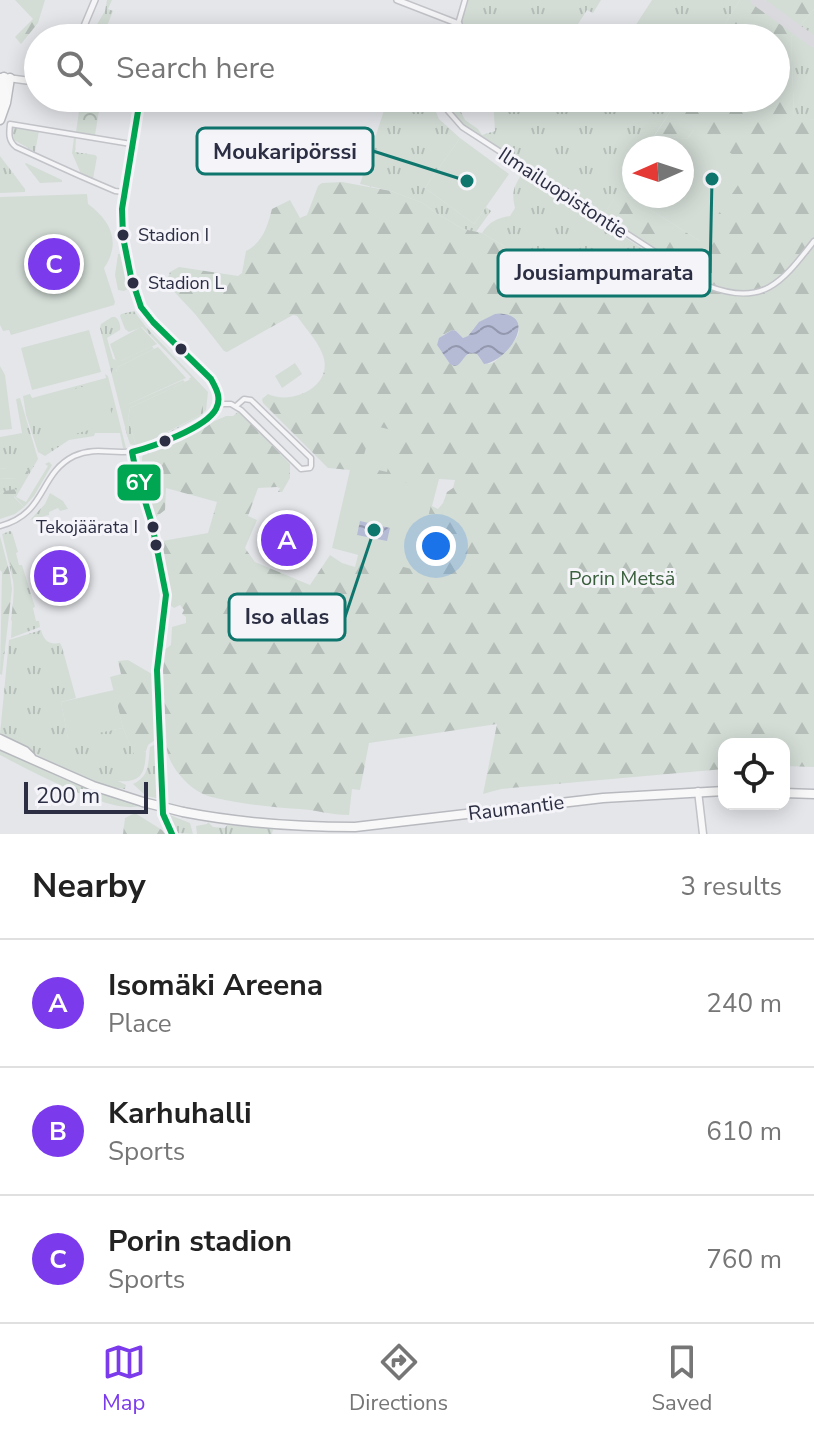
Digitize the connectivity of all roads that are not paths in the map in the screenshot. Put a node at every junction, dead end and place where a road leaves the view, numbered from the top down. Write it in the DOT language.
graph roads {
  1 [pos="95,0"];
  2 [pos="397,0"];
  3 [pos="465,0"];
  4 [pos="85,24"];
  5 [pos="459,24"];
  6 [pos="5,77"];
  7 [pos="0,107"];
  8 [pos="135,112"];
  9 [pos="449,112"];
  10 [pos="0,120"];
  11 [pos="132,144"];
  12 [pos="124,192"];
  13 [pos="814,241"];
  14 [pos="218,404"];
  15 [pos="236,406"];
  16 [pos="132,452"];
  17 [pos="0,526"];
  18 [pos="0,739"];
  19 [pos="0,745"];
  20 [pos="32,758"];
  21 [pos="698,791"];
  22 [pos="718,791"];
  23 [pos="790,793"];
  24 [pos="814,794"];
  25 [pos="172,834"];
  26 [pos="703,834"];
  1 -- 4 [label="street"];
  2 -- 5 [label="street"];
  3 -- 5 [label="street"];
  6 -- 7 [label="highway"];
  6 -- 10 [label="highway"];
  8 -- 11 [label="street"];
  9 -- 13 [label="street, Ilmailuopistontie"];
  11 -- 12 [label="street"];
  11 -- 12 [label="street"];
  12 -- 14 [label="street"];
  14 -- 15 [label="street"];
  14 -- 16 [label="street"];
  15 -- 15 [label="street"];
  16 -- 17 [label="street"];
  16 -- 25 [label="street"];
  18 -- 20 [label="highway, Raumantie"];
  19 -- 20 [label="highway, Raumantie"];
  20 -- 21 [label="highway, Raumantie, bridge"];
  21 -- 22 [label="highway, Raumantie"];
  21 -- 26 [label="main road"];
  23 -- 24 [label="highway"];
}
